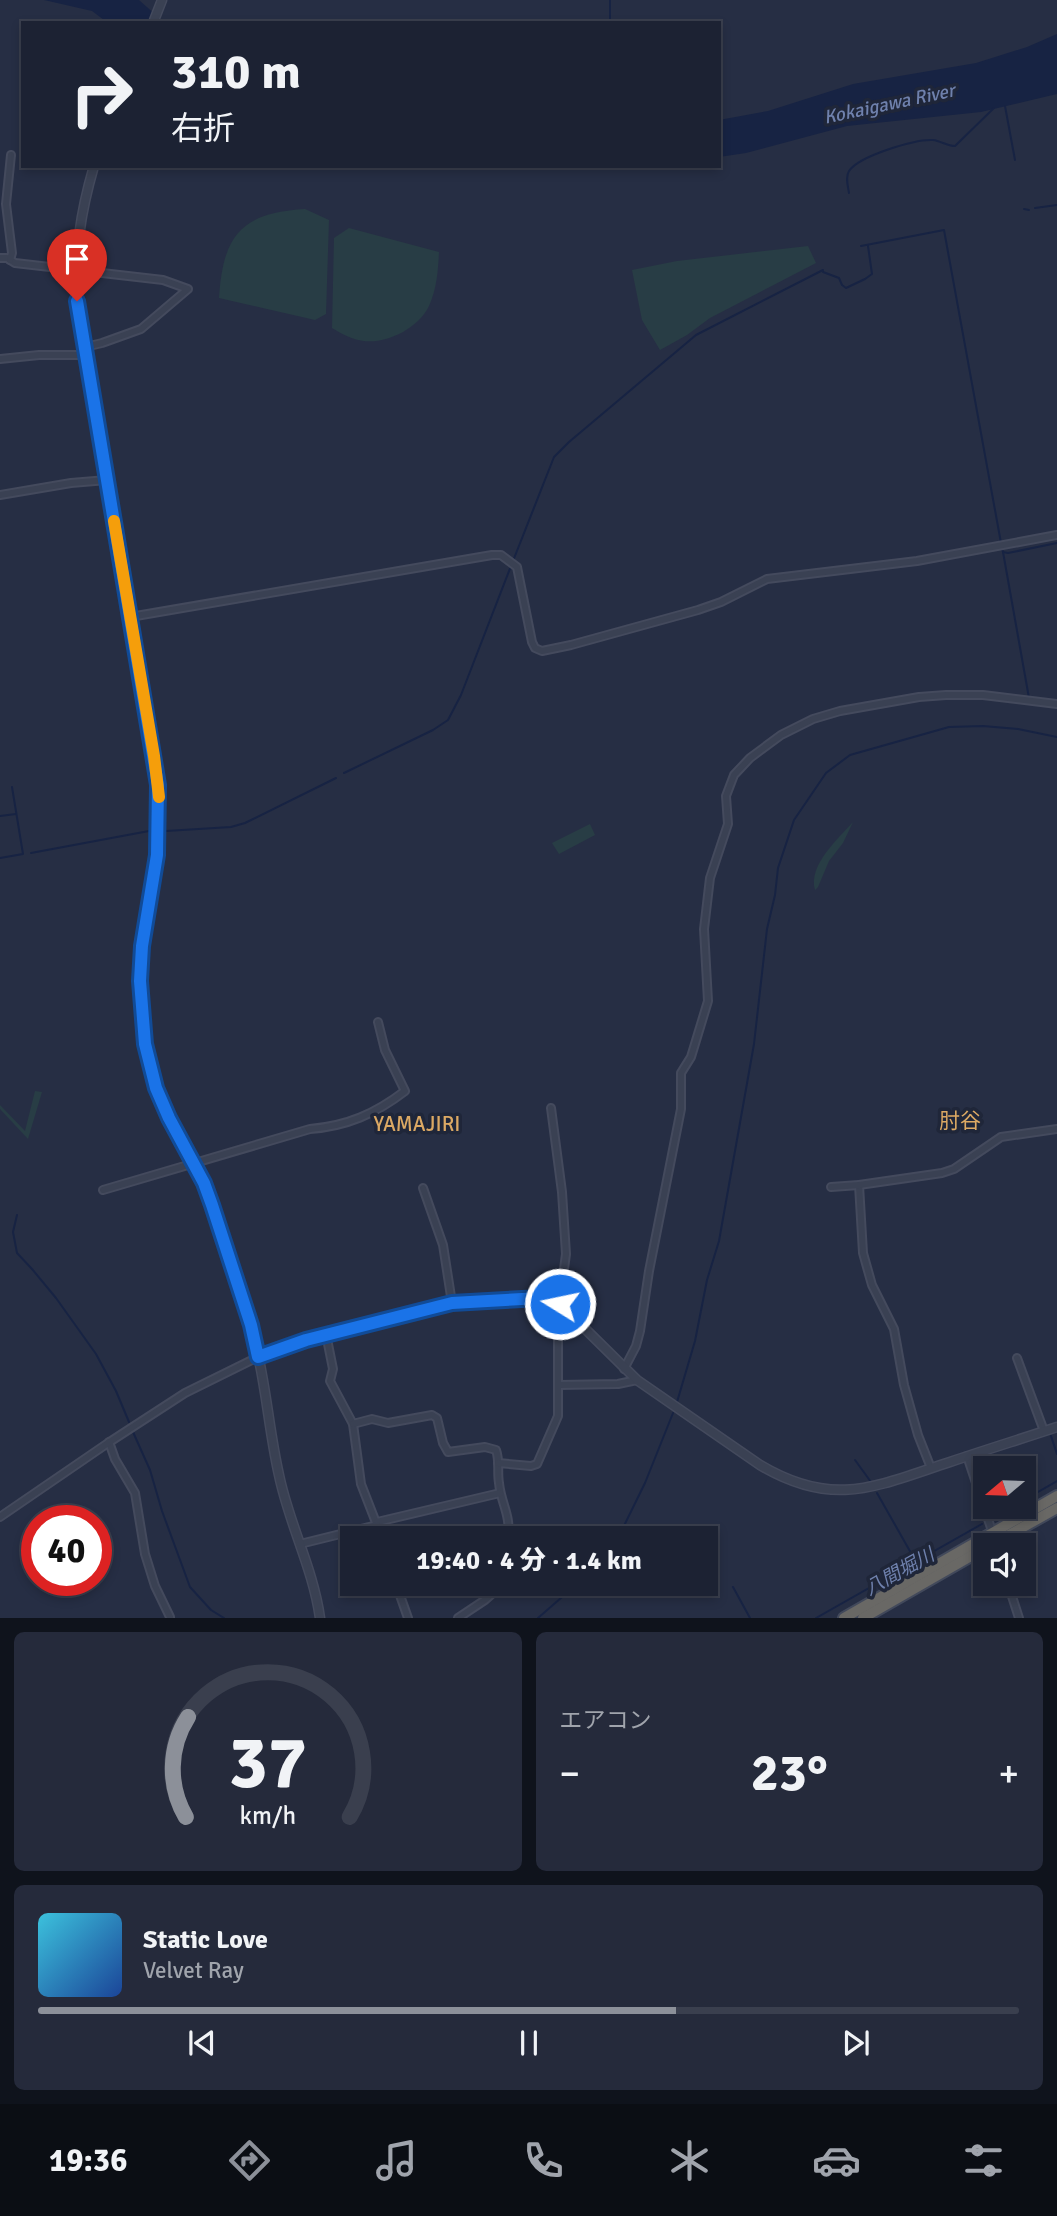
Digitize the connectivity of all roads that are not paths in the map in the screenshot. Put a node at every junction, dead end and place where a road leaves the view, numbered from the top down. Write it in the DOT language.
graph roads {
  1 [pos="162,0"];
  2 [pos="154,21"];
  3 [pos="11,155"];
  4 [pos="93,168"];
  5 [pos="0,258"];
  6 [pos="10,260"];
  7 [pos="76,269"];
  8 [pos="86,351"];
  9 [pos="0,359"];
  10 [pos="107,480"];
  11 [pos="0,495"];
  12 [pos="1057,535"];
  13 [pos="130,617"];
  14 [pos="1057,704"];
  15 [pos="378,1022"];
  16 [pos="551,1108"];
  17 [pos="1057,1129"];
  18 [pos="194,1162"];
  19 [pos="859,1185"];
  20 [pos="831,1187"];
  21 [pos="424,1188"];
  22 [pos="103,1190"];
  23 [pos="452,1303"];
  24 [pos="560,1304"];
  25 [pos="326,1334"];
  26 [pos="258,1357"];
  27 [pos="1017,1358"];
  28 [pos="624,1369"];
  29 [pos="637,1380"];
  30 [pos="559,1385"];
  31 [pos="353,1424"];
  32 [pos="1057,1427"];
  33 [pos="1044,1431"];
  34 [pos="109,1442"];
  35 [pos="967,1456"];
  36 [pos="498,1463"];
  37 [pos="931,1468"];
  38 [pos="500,1493"];
  39 [pos="1057,1496"];
  40 [pos="1057,1508"];
  41 [pos="0,1517"];
  42 [pos="377,1524"];
  43 [pos="508,1526"];
  44 [pos="989,1533"];
  45 [pos="1006,1533"];
  46 [pos="1011,1533"];
  47 [pos="300,1544"];
  48 [pos="973,1553"];
  49 [pos="973,1554"];
  50 [pos="400,1596"];
  51 [pos="490,1596"];
  52 [pos="1012,1596"];
  53 [pos="170,1617"];
  54 [pos="320,1618"];
  55 [pos="408,1618"];
  56 [pos="458,1618"];
  57 [pos="844,1618"];
  58 [pos="863,1618"];
  59 [pos="1019,1618"];
  1 -- 2 [label="street"];
  3 -- 6 [label="street"];
  4 -- 7 [label="street"];
  5 -- 6 [label="street"];
  6 -- 7 [label="street"];
  7 -- 8 [label="street"];
  7 -- 8 [label="street"];
  8 -- 9 [label="street"];
  8 -- 10 [label="street"];
  10 -- 11 [label="street"];
  10 -- 13 [label="street"];
  12 -- 13 [label="street"];
  13 -- 18 [label="street"];
  14 -- 28 [label="street"];
  15 -- 18 [label="street"];
  16 -- 24 [label="street"];
  17 -- 19 [label="street"];
  18 -- 22 [label="street"];
  18 -- 26 [label="street"];
  19 -- 20 [label="street"];
  19 -- 37 [label="street"];
  21 -- 23 [label="street"];
  23 -- 24 [label="street"];
  23 -- 25 [label="street"];
  24 -- 28 [label="street"];
  24 -- 30 [label="street"];
  25 -- 26 [label="street"];
  25 -- 31 [label="street"];
  26 -- 34 [label="street"];
  26 -- 47 [label="street"];
  27 -- 33 [label="street"];
  28 -- 29 [label="street"];
  29 -- 30 [label="street"];
  29 -- 37 [label="street"];
  30 -- 36 [label="street"];
  31 -- 36 [label="street"];
  31 -- 42 [label="street"];
  32 -- 33 [label="street"];
  33 -- 35 [label="street"];
  34 -- 41 [label="street"];
  34 -- 53 [label="street"];
  35 -- 37 [label="street"];
  35 -- 44 [label="street"];
  36 -- 38 [label="street"];
  38 -- 42 [label="street"];
  38 -- 43 [label="street"];
  39 -- 45 [label="highway"];
  40 -- 46 [label="highway"];
  42 -- 47 [label="street"];
  47 -- 54 [label="street"];
  48 -- 57 [label="highway"];
  49 -- 58 [label="highway"];
  50 -- 55 [label="street"];
  51 -- 56 [label="street"];
  52 -- 59 [label="street"];
}
